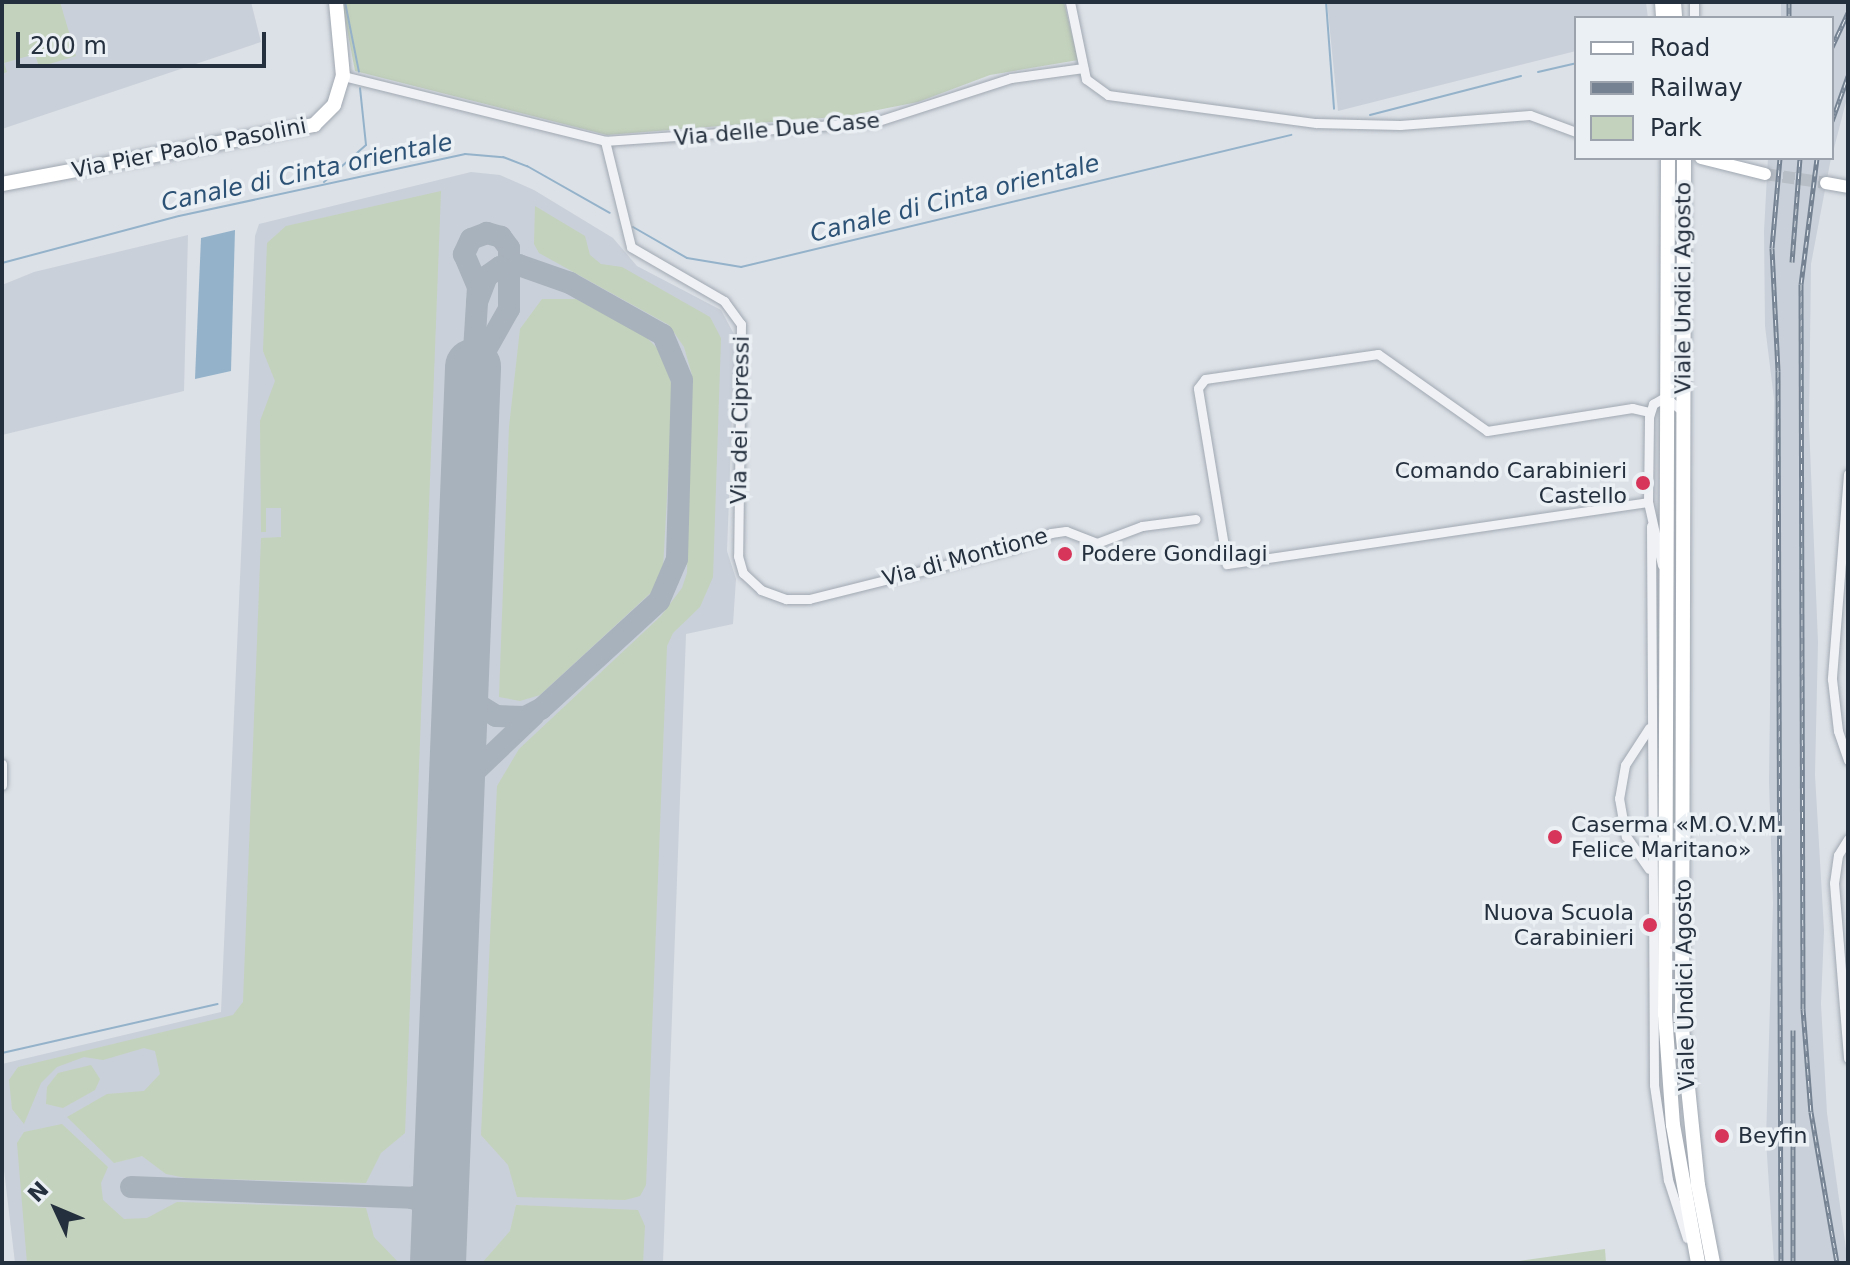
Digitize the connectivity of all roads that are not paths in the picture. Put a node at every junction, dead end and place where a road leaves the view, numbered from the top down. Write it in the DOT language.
graph roads {
  1 [pos="336,2"];
  2 [pos="1070,2"];
  3 [pos="1083,68"];
  4 [pos="343,76"];
  5 [pos="1574,131"];
  6 [pos="605,141"];
  7 [pos="1668,160"];
  8 [pos="1684,160"];
  9 [pos="1709,160"];
  10 [pos="1747,160"];
  11 [pos="1848,181"];
  12 [pos="2,184"];
  13 [pos="1848,187"];
  14 [pos="2,193"];
  15 [pos="1667,397"];
  16 [pos="1649,412"];
  17 [pos="1683,417"];
  18 [pos="1848,474"];
  19 [pos="1648,502"];
  20 [pos="1196,519"];
  21 [pos="1651,526"];
  22 [pos="1667,592"];
  23 [pos="778,597"];
  24 [pos="1650,724"];
  25 [pos="1848,760"];
  26 [pos="2,764"];
  27 [pos="2,785"];
  28 [pos="1848,839"];
  29 [pos="1649,869"];
  30 [pos="1650,881"];
  31 [pos="1674,882"];
  32 [pos="1848,1058"];
  33 [pos="1696,1257"];
  34 [pos="1713,1263"];
  1 -- 4 [label="main road"];
  2 -- 3 [label="street"];
  3 -- 5 [label="street"];
  3 -- 6 [label="street, Via delle Due Case"];
  4 -- 6 [label="street, Via delle Due Case"];
  4 -- 12 [label="main road, Via Pier Paolo Pasolini"];
  4 -- 14 [label="main road, Via Pier Paolo Pasolini"];
  6 -- 23 [label="street, Via dei Cipressi"];
  7 -- 15 [label="main road, Viale Undici Agosto"];
  8 -- 17 [label="main road, Viale Undici Agosto"];
  9 -- 10 [label="main road"];
  11 -- 13 [label="main road"];
  15 -- 16 [label="street, Viale Undici Agosto"];
  15 -- 17 [label="street, Viale Undici Agosto"];
  15 -- 22 [label="main road, Viale Undici Agosto"];
  16 -- 19 [label="street, Viale Undici Agosto"];
  16 -- 19 [label="street"];
  17 -- 31 [label="main road, Viale Undici Agosto"];
  18 -- 25 [label="street"];
  19 -- 21 [label="street, Viale Undici Agosto"];
  20 -- 23 [label="street, Via di Montione"];
  21 -- 22 [label="street, Viale Undici Agosto"];
  21 -- 24 [label="street"];
  22 -- 31 [label="main road, Viale Undici Agosto"];
  24 -- 29 [label="street"];
  24 -- 29 [label="street"];
  26 -- 27 [label="street"];
  28 -- 32 [label="street"];
  29 -- 30 [label="street"];
  30 -- 31 [label="street"];
  30 -- 33 [label="street"];
  31 -- 33 [label="main road, Viale Undici Agosto"];
  31 -- 34 [label="main road, Viale Undici Agosto"];
}
